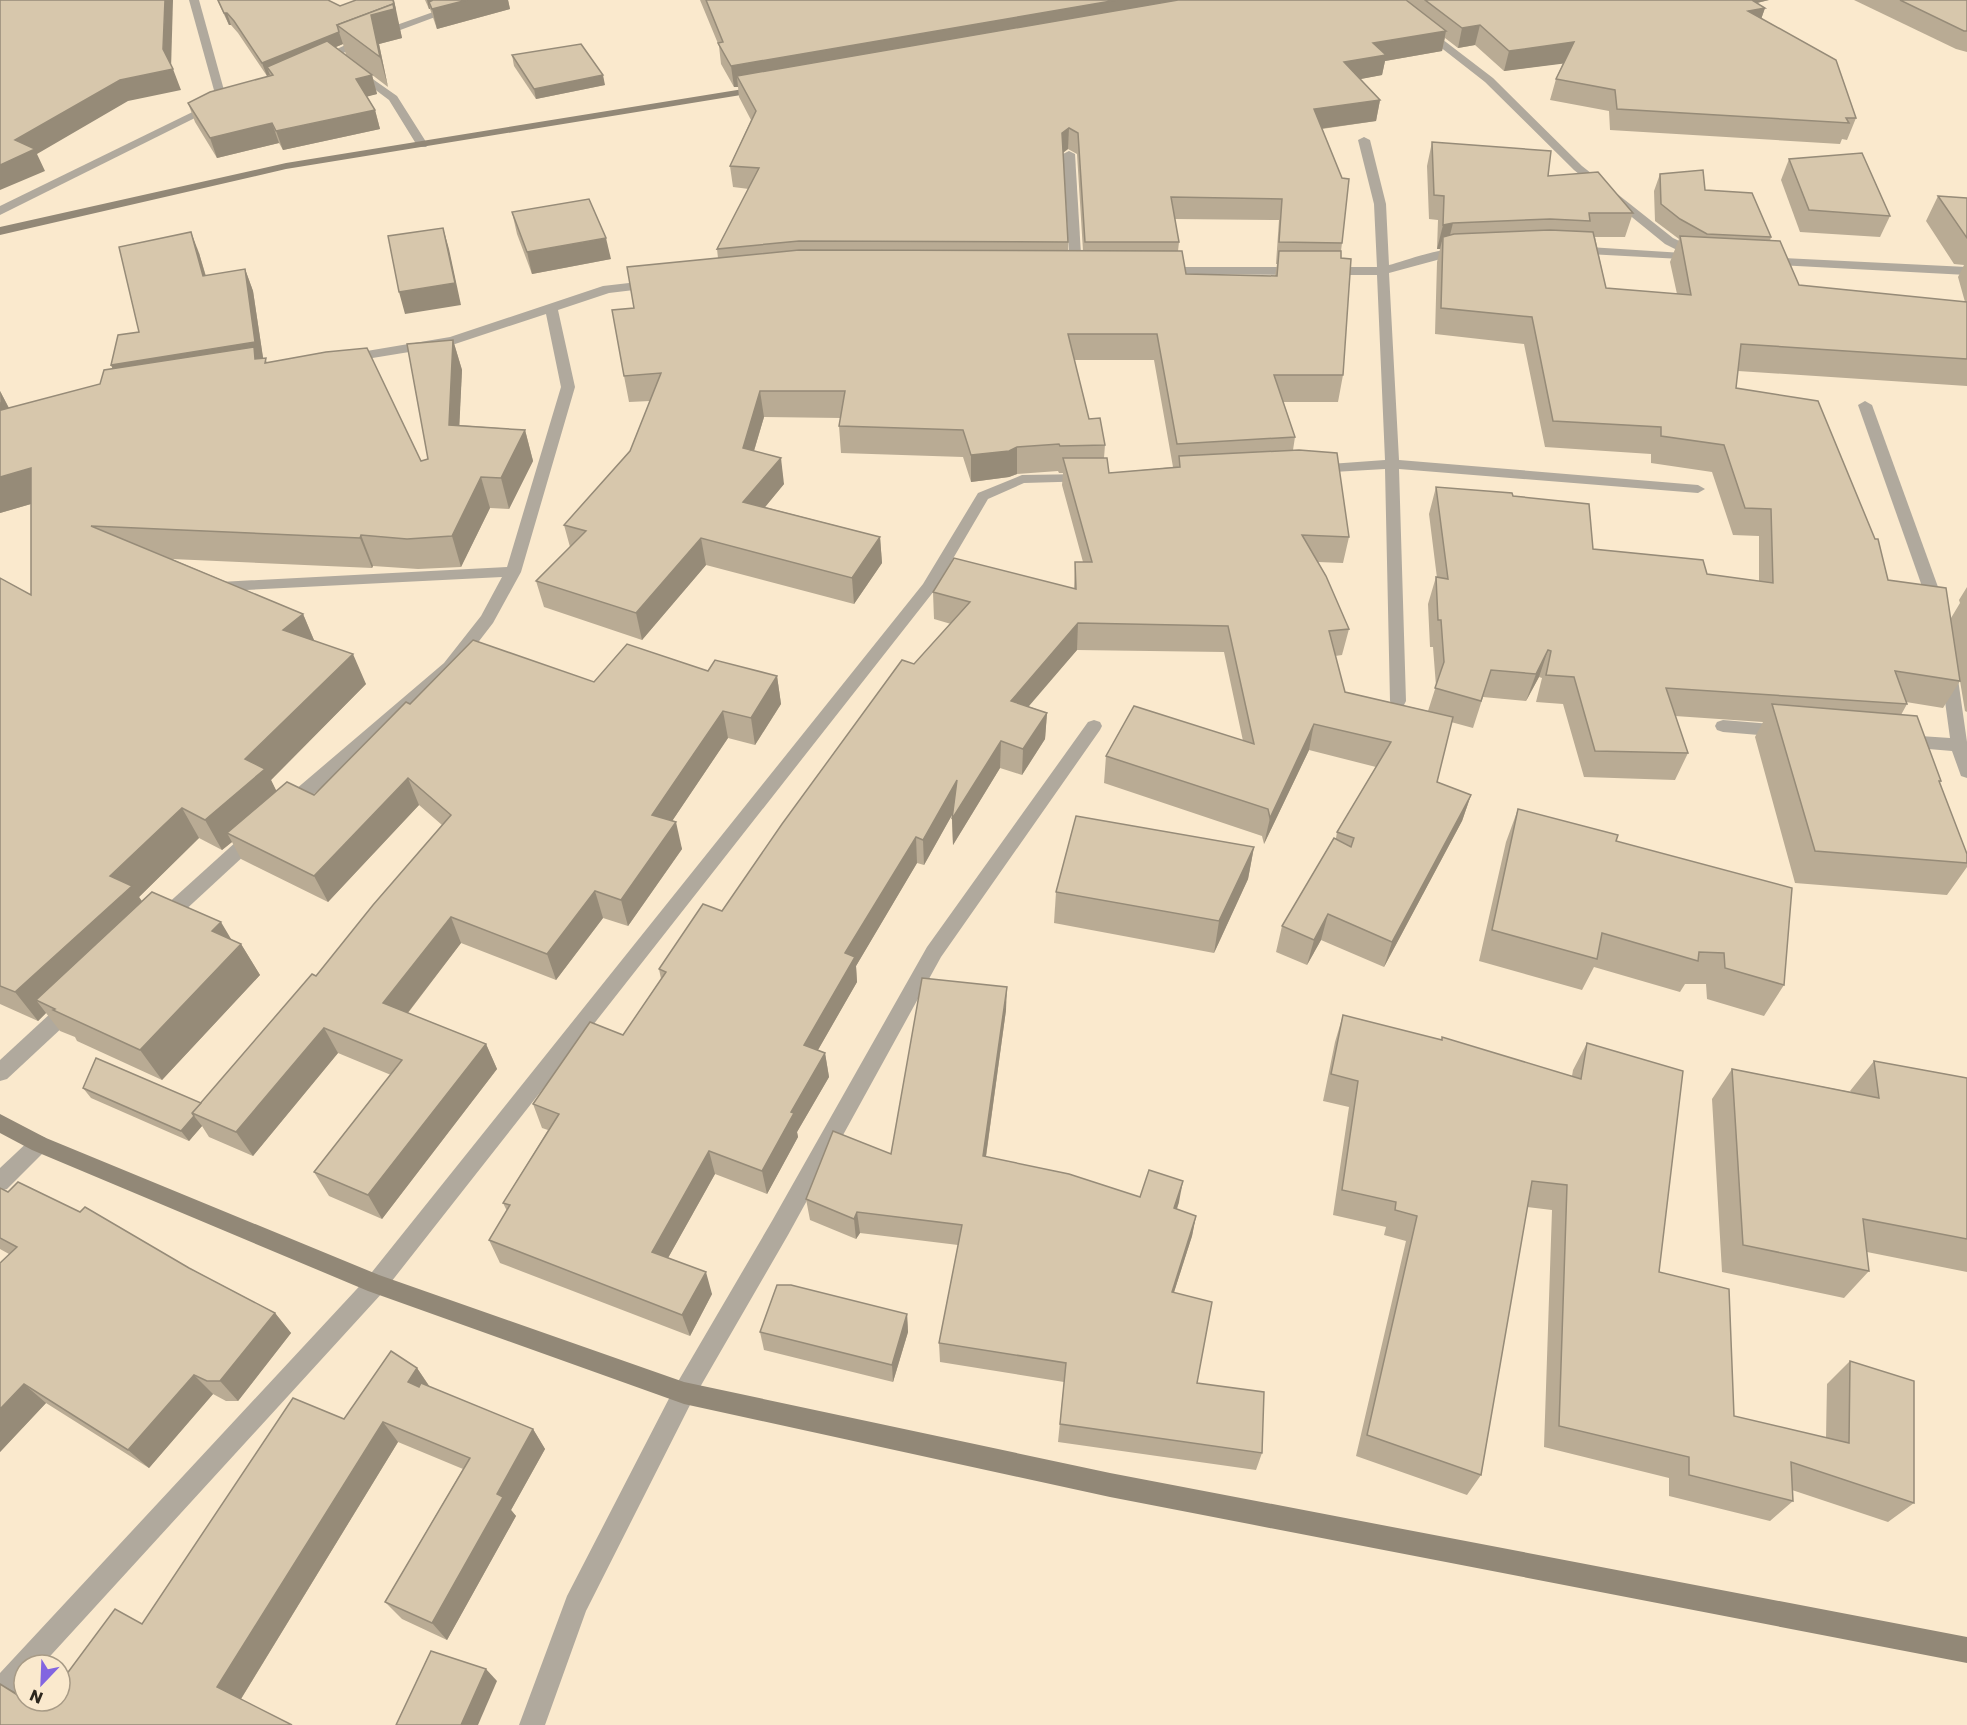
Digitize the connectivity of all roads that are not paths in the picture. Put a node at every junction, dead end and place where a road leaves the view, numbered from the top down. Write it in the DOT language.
graph roads {
  1 [pos="194,0"];
  2 [pos="476,0"];
  3 [pos="1385,0"];
  4 [pos="342,60"];
  5 [pos="303,66"];
  6 [pos="771,87"];
  7 [pos="1364,140"];
  8 [pos="422,145"];
  9 [pos="1069,154"];
  10 [pos="0,211"];
  11 [pos="0,231"];
  12 [pos="1563,250"];
  13 [pos="1471,252"];
  14 [pos="1748,260"];
  15 [pos="1076,271"];
  16 [pos="1147,271"];
  17 [pos="1967,271"];
  18 [pos="1383,272"];
  19 [pos="664,283"];
  20 [pos="551,309"];
  21 [pos="336,360"];
  22 [pos="1865,405"];
  23 [pos="1392,464"];
  24 [pos="1301,470"];
  25 [pos="1105,478"];
  26 [pos="1698,489"];
  27 [pos="513,572"];
  28 [pos="225,586"];
  29 [pos="1942,627"];
  30 [pos="1947,662"];
  31 [pos="1398,700"];
  32 [pos="1094,726"];
  33 [pos="1723,726"];
  34 [pos="1806,733"];
  35 [pos="1889,740"];
  36 [pos="1959,745"];
  37 [pos="1967,772"];
  38 [pos="147,934"];
  39 [pos="88,990"];
  40 [pos="0,1073"];
  41 [pos="0,1123"];
  42 [pos="39,1144"];
  43 [pos="0,1182"];
  44 [pos="376,1284"];
  45 [pos="684,1393"];
  46 [pos="1967,1650"];
  47 [pos="37,1653"];
  48 [pos="12,1680"];
  49 [pos="0,1692"];
  50 [pos="532,1725"];
  1 -- 10 [label="street"];
  2 -- 4 [label="street"];
  3 -- 12 [label="street"];
  4 -- 5 [label="street"];
  4 -- 8 [label="street"];
  6 -- 8 [label="street"];
  7 -- 18 [label="street"];
  8 -- 11 [label="street"];
  9 -- 15 [label="street"];
  13 -- 18 [label="street"];
  14 -- 17 [label="street"];
  16 -- 18 [label="street"];
  18 -- 23 [label="street"];
  19 -- 20 [label="street"];
  20 -- 21 [label="street"];
  20 -- 27 [label="street"];
  22 -- 29 [label="street"];
  23 -- 24 [label="street"];
  23 -- 26 [label="street"];
  23 -- 31 [label="street"];
  25 -- 44 [label="street"];
  27 -- 28 [label="street"];
  27 -- 38 [label="street"];
  30 -- 36 [label="street"];
  32 -- 45 [label="street"];
  33 -- 34 [label="street"];
  35 -- 36 [label="street"];
  36 -- 37 [label="street"];
  39 -- 40 [label="street"];
  41 -- 42 [label="street"];
  42 -- 43 [label="street"];
  42 -- 44 [label="street"];
  44 -- 45 [label="street"];
  44 -- 47 [label="street"];
  45 -- 46 [label="street"];
  45 -- 50 [label="street"];
  48 -- 49 [label="street"];
}
